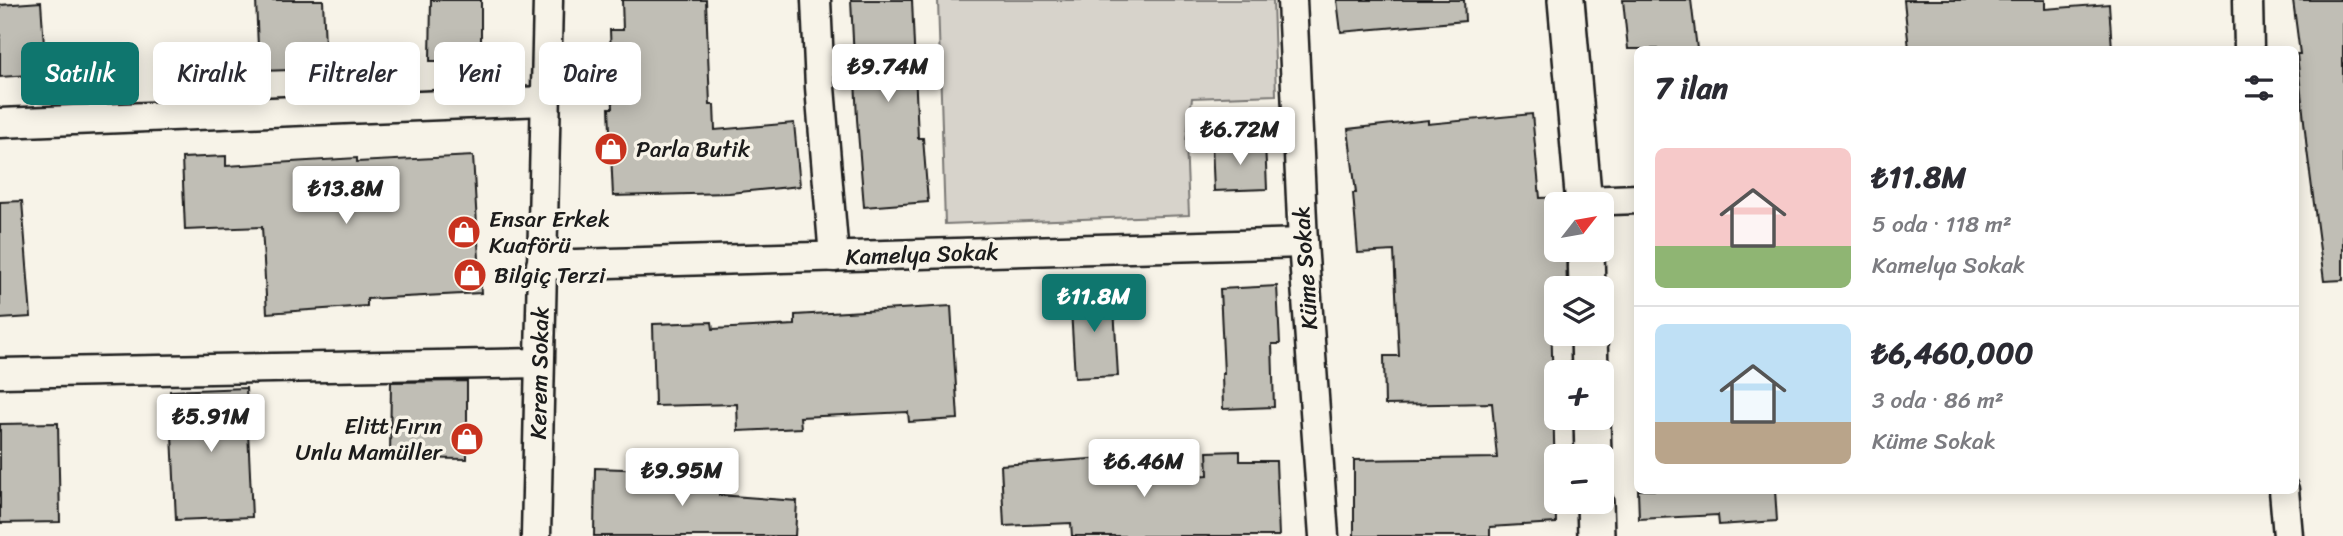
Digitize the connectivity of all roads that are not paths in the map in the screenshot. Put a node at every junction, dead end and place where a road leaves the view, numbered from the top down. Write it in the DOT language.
graph roads {
  1 [pos="548,0"];
  2 [pos="816,0"];
  3 [pos="1292,0"];
  4 [pos="1566,0"];
  5 [pos="2248,0"];
  6 [pos="547,42"];
  7 [pos="2249,46"];
  8 [pos="539,101"];
  9 [pos="545,105"];
  10 [pos="0,123"];
  11 [pos="1583,192"];
  12 [pos="1634,198"];
  13 [pos="1614,200"];
  14 [pos="1303,243"];
  15 [pos="834,257"];
  16 [pos="541,265"];
  17 [pos="539,363"];
  18 [pos="0,373"];
  19 [pos="2284,494"];
  20 [pos="1595,514"];
  21 [pos="536,536"];
  22 [pos="1324,536"];
  23 [pos="1596,536"];
  24 [pos="2288,536"];
  1 -- 6 [label="street, Kerem Sokak"];
  2 -- 15 [label="street"];
  3 -- 14 [label="street, Küme Sokak"];
  4 -- 11 [label="street"];
  5 -- 7 [label="street"];
  8 -- 10 [label="street"];
  9 -- 16 [label="street, Kerem Sokak"];
  12 -- 13 [label="street"];
  14 -- 15 [label="street, Kamelya Sokak"];
  14 -- 22 [label="street, Küme Sokak"];
  15 -- 16 [label="street, Kamelya Sokak"];
  16 -- 17 [label="street, Kerem Sokak"];
  17 -- 18 [label="street"];
  17 -- 21 [label="street, Kerem Sokak"];
  19 -- 24 [label="street"];
  20 -- 23 [label="street"];
}
